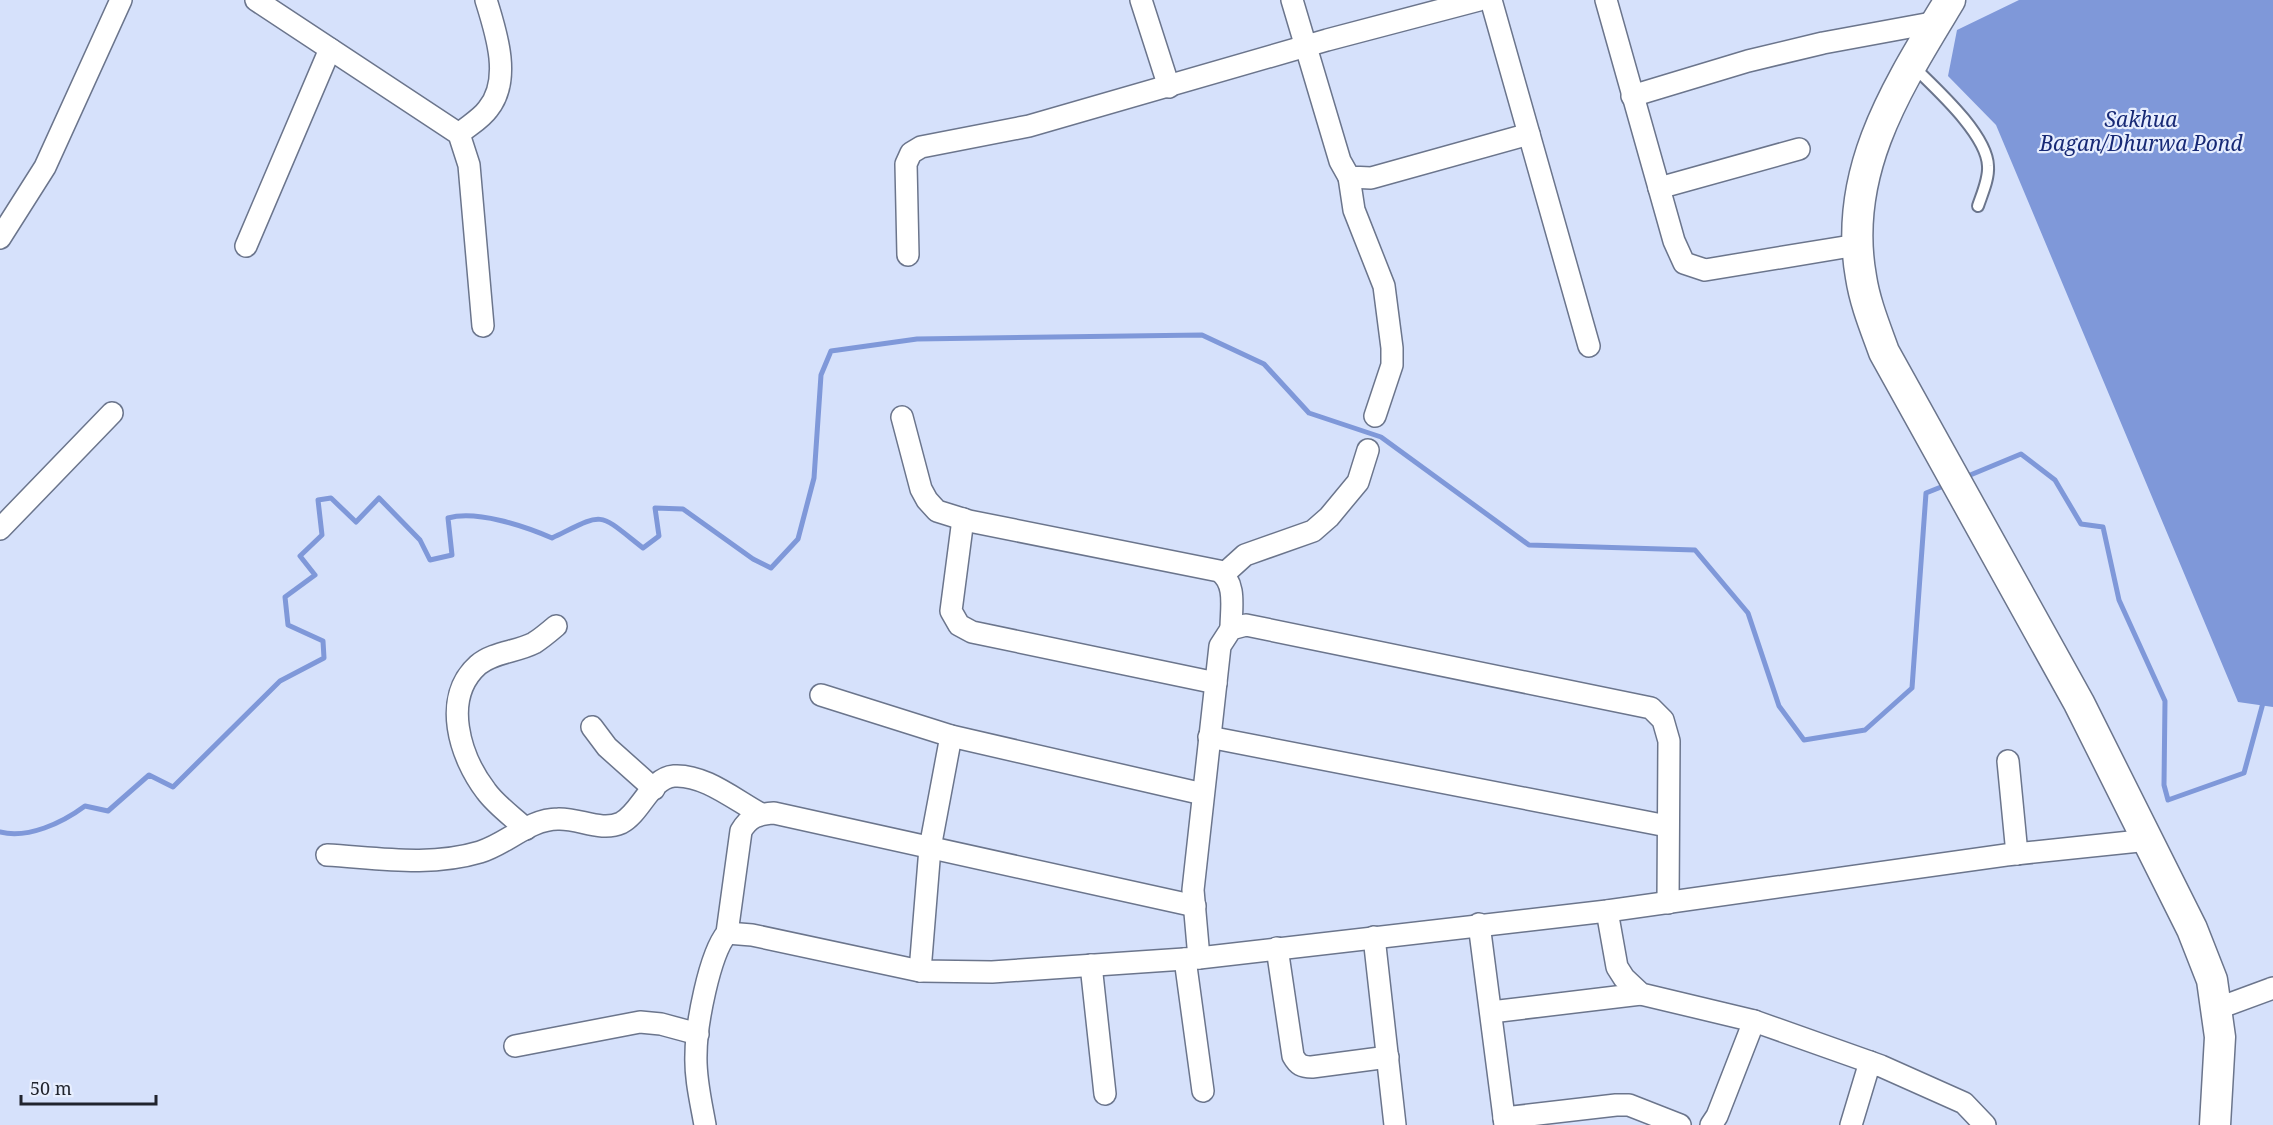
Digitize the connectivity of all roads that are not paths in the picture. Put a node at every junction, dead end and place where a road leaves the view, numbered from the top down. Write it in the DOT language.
graph roads {
  1 [pos="121,0"];
  2 [pos="256,0"];
  3 [pos="486,0"];
  4 [pos="1141,0"];
  5 [pos="1292,0"];
  6 [pos="1479,0"];
  7 [pos="1491,0"];
  8 [pos="1606,0"];
  9 [pos="1943,11"];
  10 [pos="1306,47"];
  11 [pos="330,49"];
  12 [pos="1912,65"];
  13 [pos="1169,87"];
  14 [pos="1632,96"];
  15 [pos="459,134"];
  16 [pos="1529,134"];
  17 [pos="1799,149"];
  18 [pos="1348,177"];
  19 [pos="1659,188"];
  20 [pos="1978,206"];
  21 [pos="0,238"];
  22 [pos="1857,245"];
  23 [pos="246,246"];
  24 [pos="908,255"];
  25 [pos="483,326"];
  26 [pos="1588,346"];
  27 [pos="112,413"];
  28 [pos="1375,416"];
  29 [pos="902,417"];
  30 [pos="1368,450"];
  31 [pos="963,519"];
  32 [pos="0,529"];
  33 [pos="1224,574"];
  34 [pos="556,626"];
  35 [pos="1231,629"];
  36 [pos="1216,683"];
  37 [pos="821,695"];
  38 [pos="592,728"];
  39 [pos="951,736"];
  40 [pos="1209,737"];
  41 [pos="2008,761"];
  42 [pos="654,789"];
  43 [pos="1203,794"];
  44 [pos="761,814"];
  45 [pos="1667,826"];
  46 [pos="526,829"];
  47 [pos="2150,840"];
  48 [pos="930,848"];
  49 [pos="2017,854"];
  50 [pos="327,855"];
  51 [pos="1668,903"];
  52 [pos="1195,906"];
  53 [pos="1607,912"];
  54 [pos="1479,924"];
  55 [pos="727,933"];
  56 [pos="1374,937"];
  57 [pos="1277,948"];
  58 [pos="1192,958"];
  59 [pos="1091,965"];
  60 [pos="920,971"];
  61 [pos="2273,988"];
  62 [pos="1641,994"];
  63 [pos="2216,1010"];
  64 [pos="1491,1012"];
  65 [pos="1754,1021"];
  66 [pos="698,1034"];
  67 [pos="515,1046"];
  68 [pos="1388,1058"];
  69 [pos="1870,1062"];
  70 [pos="1203,1091"];
  71 [pos="1105,1094"];
  72 [pos="1504,1122"];
  73 [pos="705,1125"];
  74 [pos="1395,1125"];
  75 [pos="1680,1125"];
  76 [pos="1711,1125"];
  77 [pos="1851,1125"];
  78 [pos="1985,1125"];
  79 [pos="2215,1125"];
  1 -- 21 [label="street"];
  2 -- 11 [label="street"];
  3 -- 15 [label="street"];
  4 -- 13 [label="street"];
  5 -- 10 [label="street"];
  6 -- 10 [label="street"];
  7 -- 16 [label="street"];
  8 -- 14 [label="street"];
  9 -- 12 [label="street"];
  9 -- 14 [label="street"];
  10 -- 13 [label="street"];
  10 -- 18 [label="street"];
  11 -- 15 [label="street"];
  11 -- 23 [label="street"];
  12 -- 20 [label="lane"];
  12 -- 22 [label="street"];
  13 -- 24 [label="street"];
  14 -- 19 [label="street"];
  15 -- 25 [label="street"];
  16 -- 18 [label="street"];
  16 -- 26 [label="street"];
  17 -- 19 [label="street"];
  18 -- 28 [label="street"];
  19 -- 22 [label="street"];
  22 -- 47 [label="street"];
  27 -- 32 [label="street"];
  29 -- 31 [label="street"];
  30 -- 33 [label="street"];
  31 -- 33 [label="street"];
  31 -- 36 [label="street"];
  33 -- 35 [label="street"];
  34 -- 46 [label="street"];
  35 -- 36 [label="street"];
  35 -- 45 [label="street"];
  36 -- 40 [label="street"];
  37 -- 39 [label="street"];
  38 -- 42 [label="street"];
  39 -- 43 [label="street"];
  39 -- 48 [label="street"];
  40 -- 43 [label="street"];
  40 -- 45 [label="street"];
  41 -- 49 [label="street"];
  42 -- 44 [label="street"];
  42 -- 46 [label="street"];
  43 -- 52 [label="street"];
  44 -- 48 [label="street"];
  44 -- 55 [label="street"];
  45 -- 51 [label="street"];
  46 -- 50 [label="street"];
  47 -- 49 [label="street"];
  47 -- 63 [label="street"];
  48 -- 52 [label="street"];
  48 -- 60 [label="street"];
  49 -- 51 [label="street"];
  51 -- 53 [label="street"];
  52 -- 58 [label="street"];
  53 -- 54 [label="street"];
  53 -- 62 [label="street"];
  54 -- 56 [label="street"];
  54 -- 64 [label="street"];
  55 -- 60 [label="street"];
  55 -- 66 [label="street"];
  56 -- 57 [label="street"];
  56 -- 68 [label="street"];
  57 -- 58 [label="street"];
  57 -- 68 [label="street"];
  58 -- 59 [label="street"];
  58 -- 70 [label="street"];
  59 -- 60 [label="street"];
  59 -- 71 [label="street"];
  61 -- 63 [label="street"];
  62 -- 64 [label="street"];
  62 -- 65 [label="street"];
  63 -- 79 [label="street"];
  64 -- 72 [label="street"];
  65 -- 69 [label="street"];
  65 -- 76 [label="street"];
  66 -- 67 [label="street"];
  66 -- 73 [label="street"];
  68 -- 74 [label="street"];
  69 -- 77 [label="street"];
  69 -- 78 [label="street"];
  72 -- 75 [label="street"];
}
